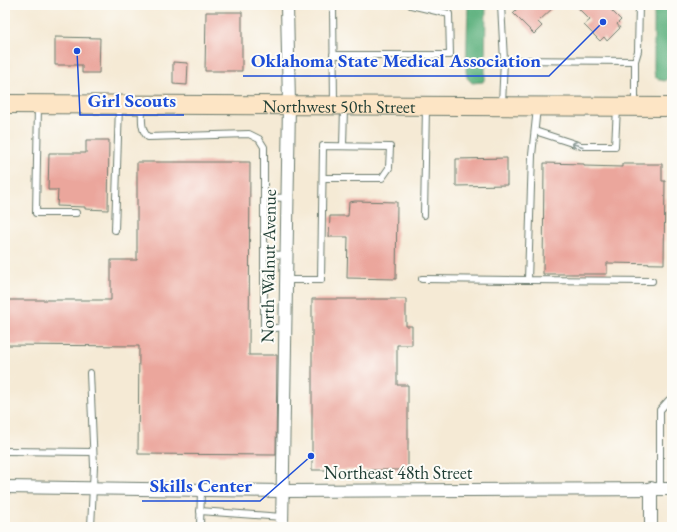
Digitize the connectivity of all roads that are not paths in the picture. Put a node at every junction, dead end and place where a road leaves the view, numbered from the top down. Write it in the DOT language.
graph roads {
  1 [pos="287,5"];
  2 [pos="333,5"];
  3 [pos="411,5"];
  4 [pos="501,5"];
  5 [pos="639,5"];
  6 [pos="333,55"];
  7 [pos="504,60"];
  8 [pos="635,61"];
  9 [pos="5,104"];
  10 [pos="38,104"];
  11 [pos="120,105"];
  12 [pos="142,105"];
  13 [pos="289,106"];
  14 [pos="339,106"];
  15 [pos="426,106"];
  16 [pos="502,106"];
  17 [pos="538,106"];
  18 [pos="617,106"];
  19 [pos="635,106"];
  20 [pos="672,107"];
  21 [pos="535,131"];
  22 [pos="343,146"];
  23 [pos="323,178"];
  24 [pos="264,197"];
  25 [pos="287,198"];
  26 [pos="76,213"];
  27 [pos="424,215"];
  28 [pos="115,230"];
  29 [pos="264,254"];
  30 [pos="286,255"];
  31 [pos="422,279"];
  32 [pos="286,280"];
  33 [pos="528,280"];
  34 [pos="652,281"];
  35 [pos="285,327"];
  36 [pos="90,373"];
  37 [pos="672,398"];
  38 [pos="5,451"];
  39 [pos="93,452"];
  40 [pos="5,487"];
  41 [pos="94,488"];
  42 [pos="661,488"];
  43 [pos="201,490"];
  44 [pos="282,491"];
  45 [pos="200,511"];
  46 [pos="282,522"];
  47 [pos="91,527"];
  48 [pos="200,527"];
  49 [pos="651,527"];
  1 -- 13 [label="street, North Walnut Avenue"];
  2 -- 6 [label="lane"];
  3 -- 6 [label="lane"];
  4 -- 7 [label="lane"];
  5 -- 8 [label="lane"];
  6 -- 14 [label="lane"];
  7 -- 8 [label="lane"];
  7 -- 16 [label="lane"];
  8 -- 19 [label="lane"];
  9 -- 10 [label="main road, Northwest 50th Street"];
  10 -- 11 [label="main road, Northwest 50th Street"];
  10 -- 26 [label="lane"];
  11 -- 12 [label="main road, Northwest 50th Street"];
  11 -- 28 [label="lane"];
  12 -- 13 [label="main road, Northwest 50th Street"];
  12 -- 24 [label="lane"];
  13 -- 14 [label="main road, Northwest 50th Street"];
  13 -- 25 [label="street, North Walnut Avenue"];
  14 -- 15 [label="main road, Northwest 50th Street"];
  14 -- 22 [label="lane"];
  15 -- 16 [label="main road, Northwest 50th Street"];
  15 -- 27 [label="lane"];
  16 -- 17 [label="main road, Northwest 50th Street"];
  17 -- 18 [label="main road, Northwest 50th Street"];
  17 -- 21 [label="lane"];
  18 -- 19 [label="main road, Northwest 50th Street"];
  18 -- 21 [label="lane, one-way"];
  19 -- 20 [label="main road, Northwest 50th Street"];
  21 -- 33 [label="lane"];
  22 -- 23 [label="lane"];
  22 -- 23 [label="lane"];
  23 -- 32 [label="lane"];
  24 -- 25 [label="lane"];
  24 -- 29 [label="lane"];
  25 -- 30 [label="street, North Walnut Avenue"];
  29 -- 30 [label="lane"];
  29 -- 35 [label="lane"];
  30 -- 32 [label="street, North Walnut Avenue"];
  31 -- 33 [label="lane"];
  32 -- 35 [label="street, North Walnut Avenue"];
  33 -- 34 [label="lane"];
  35 -- 44 [label="street, North Walnut Avenue"];
  36 -- 39 [label="lane"];
  37 -- 42 [label="lane"];
  38 -- 39 [label="lane"];
  39 -- 41 [label="lane"];
  40 -- 41 [label="street, Northeast 48th Street"];
  41 -- 43 [label="street, Northeast 48th Street"];
  41 -- 47 [label="lane"];
  42 -- 44 [label="street, Northeast 48th Street"];
  42 -- 49 [label="street"];
  43 -- 44 [label="street, Northeast 48th Street"];
  43 -- 45 [label="lane"];
  44 -- 46 [label="street, North Walnut Avenue"];
  45 -- 46 [label="lane"];
  45 -- 48 [label="lane"];
}
